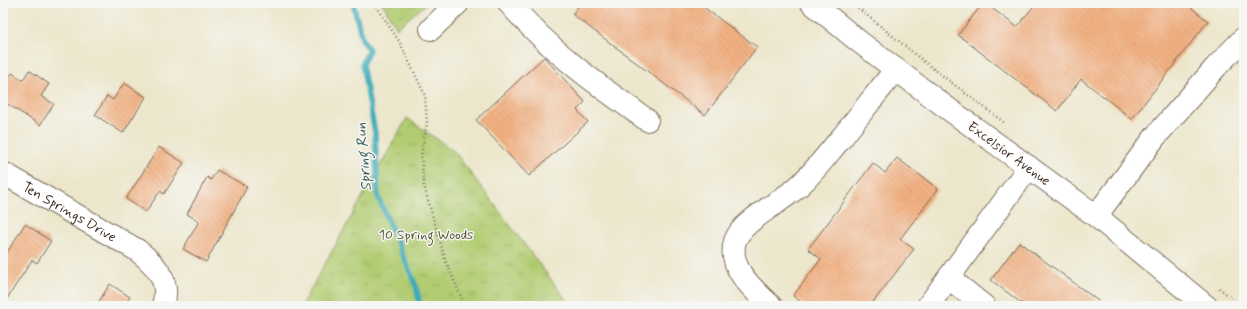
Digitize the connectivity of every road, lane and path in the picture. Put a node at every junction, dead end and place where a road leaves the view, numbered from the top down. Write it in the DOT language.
graph roads {
  1 [pos="374,3"];
  2 [pos="458,3"];
  3 [pos="509,3"];
  4 [pos="812,3"];
  5 [pos="431,29"];
  6 [pos="1244,38"];
  7 [pos="896,69"];
  8 [pos="647,120"];
  9 [pos="1029,167"];
  10 [pos="3,173"];
  11 [pos="1096,216"];
  12 [pos="949,278"];
  13 [pos="163,306"];
  14 [pos="465,306"];
  15 [pos="771,306"];
  16 [pos="928,306"];
  17 [pos="984,306"];
  18 [pos="1206,306"];
  1 -- 14 [label="path"];
  2 -- 5 [label="street"];
  3 -- 8 [label="street"];
  4 -- 7 [label="street, Excelsior Avenue"];
  6 -- 11 [label="street"];
  7 -- 9 [label="street, Excelsior Avenue"];
  7 -- 15 [label="street"];
  9 -- 11 [label="street, Excelsior Avenue"];
  9 -- 12 [label="street"];
  10 -- 13 [label="street, Ten Springs Drive"];
  11 -- 18 [label="street, Excelsior Avenue"];
  12 -- 16 [label="street"];
  12 -- 17 [label="street"];
}
